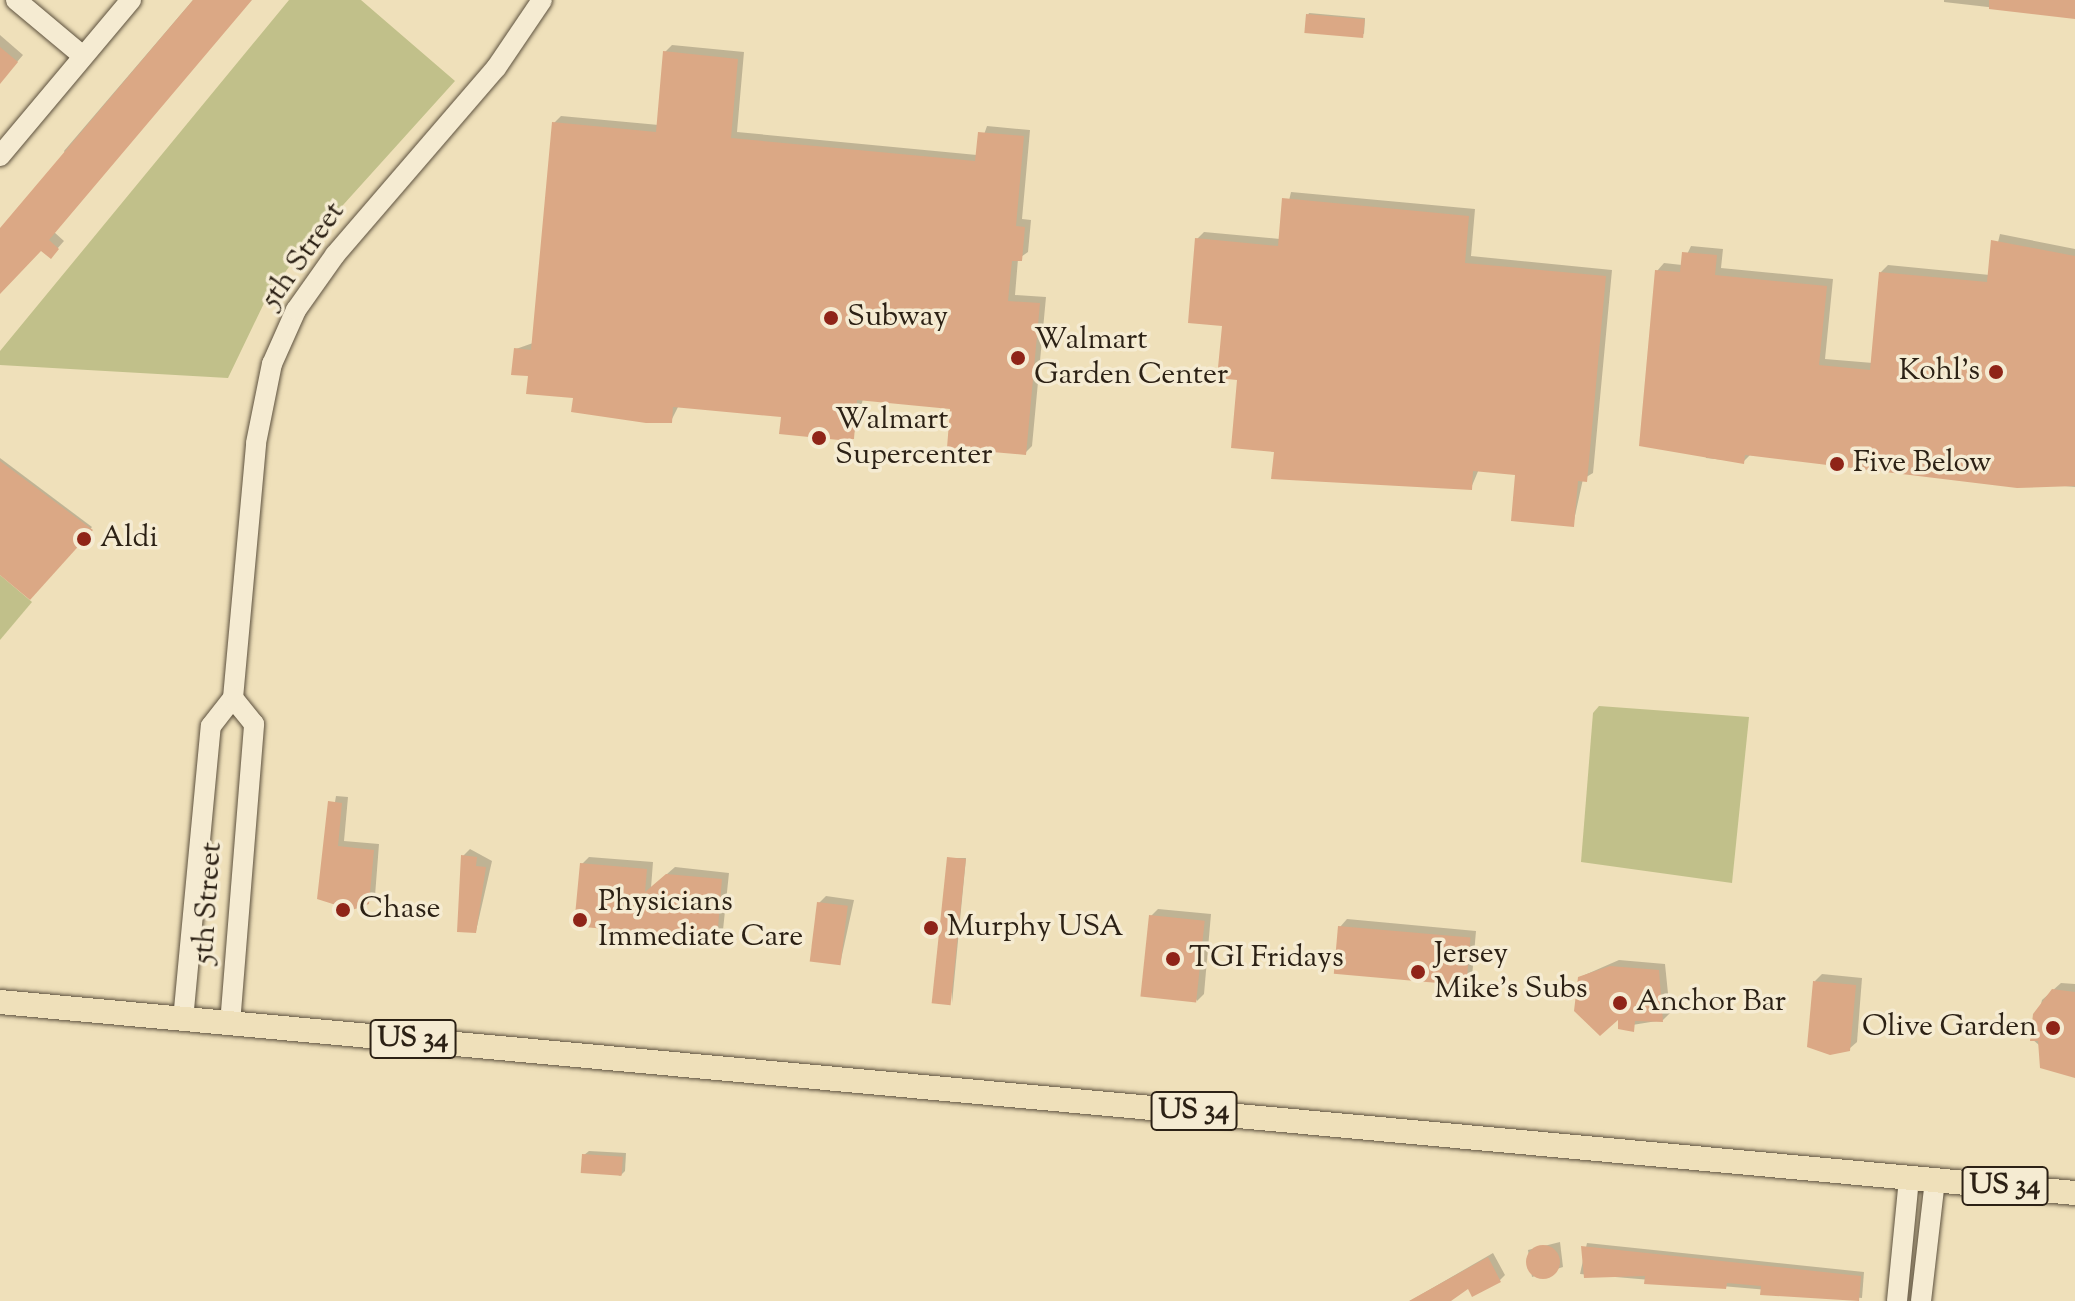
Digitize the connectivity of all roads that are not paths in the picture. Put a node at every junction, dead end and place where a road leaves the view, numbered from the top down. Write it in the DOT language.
graph roads {
  1 [pos="16,0"];
  2 [pos="131,0"];
  3 [pos="542,0"];
  4 [pos="83,56"];
  5 [pos="0,156"];
  6 [pos="233,698"];
  7 [pos="0,1002"];
  8 [pos="183,1020"];
  9 [pos="230,1024"];
  10 [pos="1909,1178"];
  11 [pos="1935,1180"];
  12 [pos="2075,1193"];
  13 [pos="1897,1301"];
  14 [pos="1921,1301"];
  1 -- 4 [label="street"];
  2 -- 4 [label="street"];
  3 -- 6 [label="street, 5th Street"];
  4 -- 5 [label="street"];
  6 -- 8 [label="street, 5th Street"];
  6 -- 9 [label="street, 5th Street"];
  7 -- 8 [label="main road, US 34"];
  8 -- 9 [label="main road, US 34"];
  9 -- 10 [label="main road, US 34"];
  10 -- 11 [label="main road, US 34"];
  10 -- 13 [label="street"];
  11 -- 12 [label="main road, US 34"];
  11 -- 14 [label="street"];
}
